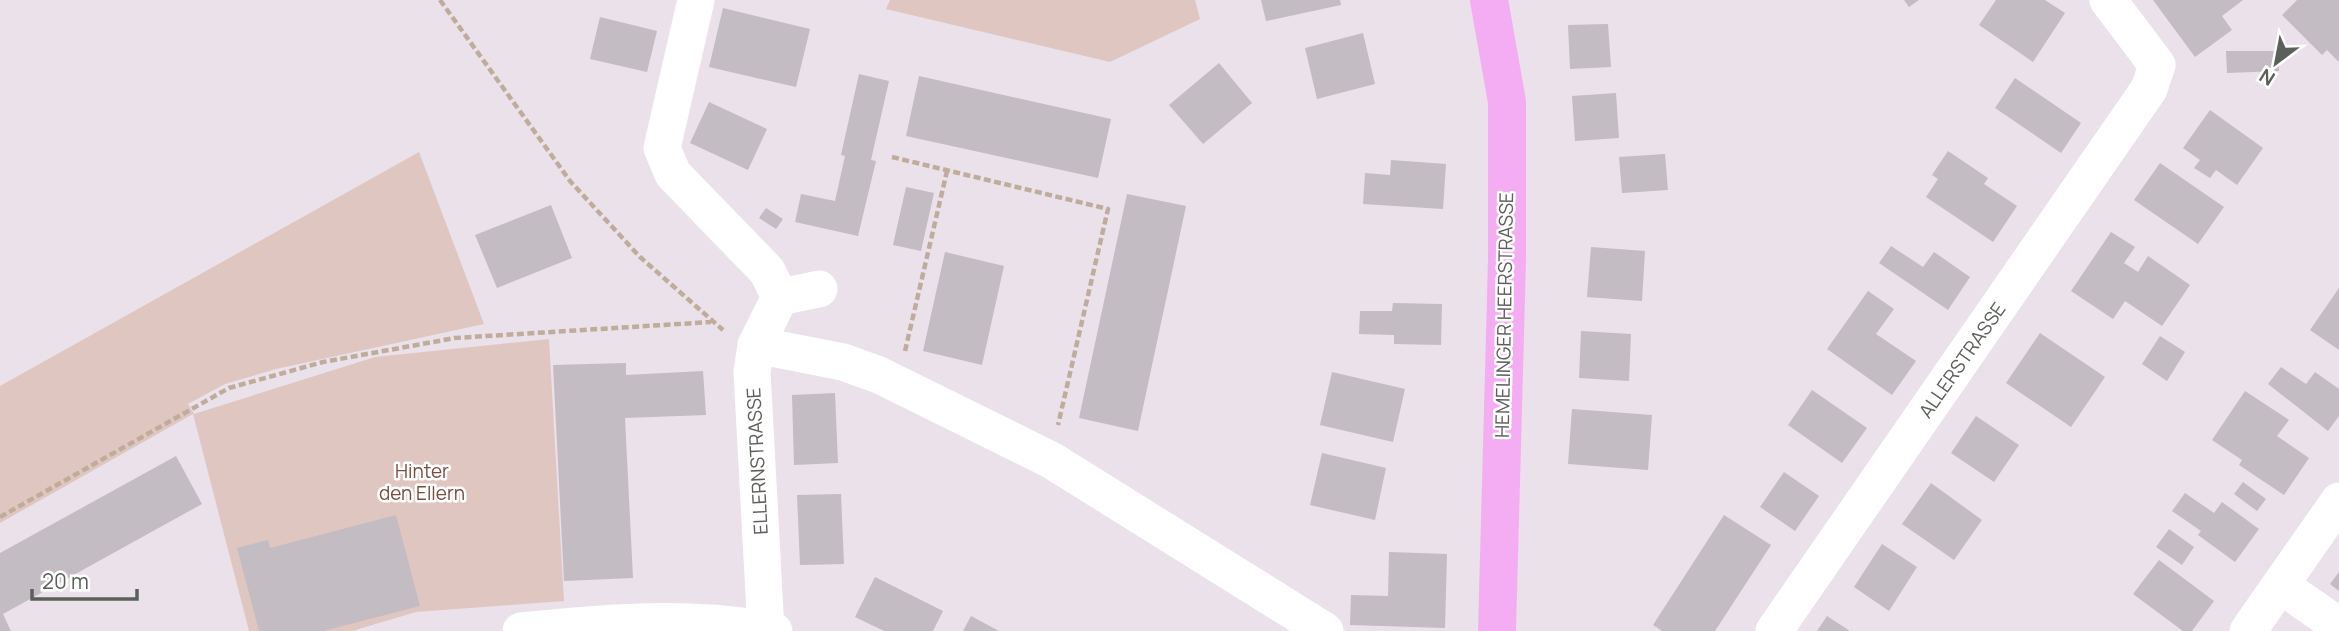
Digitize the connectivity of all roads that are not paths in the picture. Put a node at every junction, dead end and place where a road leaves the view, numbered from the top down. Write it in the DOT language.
graph roads {
  1 [pos="696,0"];
  2 [pos="1489,0"];
  3 [pos="2108,0"];
  4 [pos="819,289"];
  5 [pos="780,297"];
  6 [pos="756,345"];
  7 [pos="2339,502"];
  8 [pos="2280,585"];
  9 [pos="2339,626"];
  10 [pos="521,631"];
  11 [pos="769,631"];
  12 [pos="1325,631"];
  13 [pos="1497,631"];
  14 [pos="1773,631"];
  15 [pos="2248,631"];
  1 -- 5 [label="street"];
  2 -- 13 [label="main road, HEMELINGER HEERSTRASSE"];
  3 -- 14 [label="street, ALLERSTRASSE"];
  4 -- 5 [label="street"];
  5 -- 6 [label="street, ELLERNSTRASSE"];
  6 -- 11 [label="street, ELLERNSTRASSE"];
  6 -- 12 [label="street"];
  7 -- 8 [label="street"];
  8 -- 9 [label="street"];
  8 -- 15 [label="street"];
  10 -- 11 [label="street"];
}
